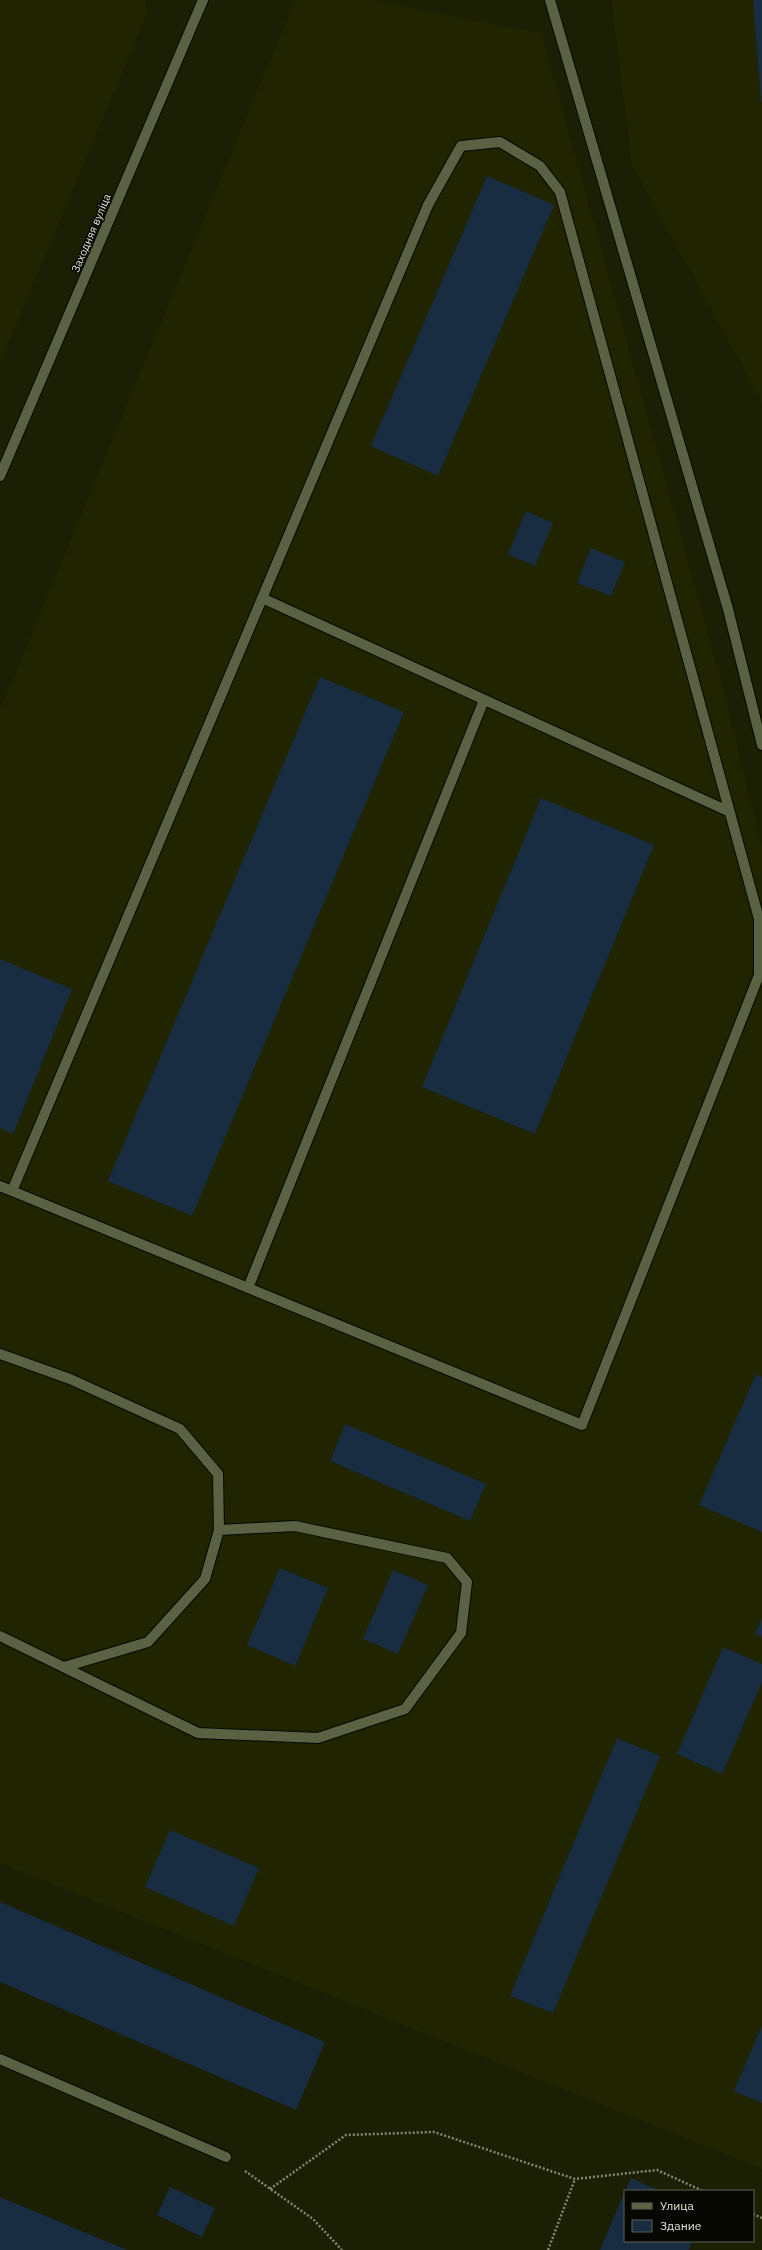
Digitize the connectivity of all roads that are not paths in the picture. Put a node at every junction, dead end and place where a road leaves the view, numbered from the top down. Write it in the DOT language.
graph roads {
  1 [pos="203,0"];
  2 [pos="550,0"];
  3 [pos="0,476"];
  4 [pos="262,598"];
  5 [pos="484,700"];
  6 [pos="762,745"];
  7 [pos="730,812"];
  8 [pos="0,1186"];
  9 [pos="12,1191"];
  10 [pos="248,1288"];
  11 [pos="0,1354"];
  12 [pos="219,1530"];
  13 [pos="0,1636"];
  14 [pos="64,1667"];
  15 [pos="0,2059"];
  16 [pos="226,2158"];
  1 -- 3 [label="street, Заходняя вуліца"];
  2 -- 6 [label="street"];
  4 -- 5 [label="street"];
  4 -- 7 [label="street"];
  4 -- 9 [label="street"];
  5 -- 7 [label="street"];
  5 -- 10 [label="street"];
  7 -- 10 [label="street"];
  8 -- 9 [label="street"];
  9 -- 10 [label="street"];
  11 -- 12 [label="street"];
  12 -- 14 [label="street"];
  12 -- 14 [label="street"];
  13 -- 14 [label="street"];
  15 -- 16 [label="street"];
}
